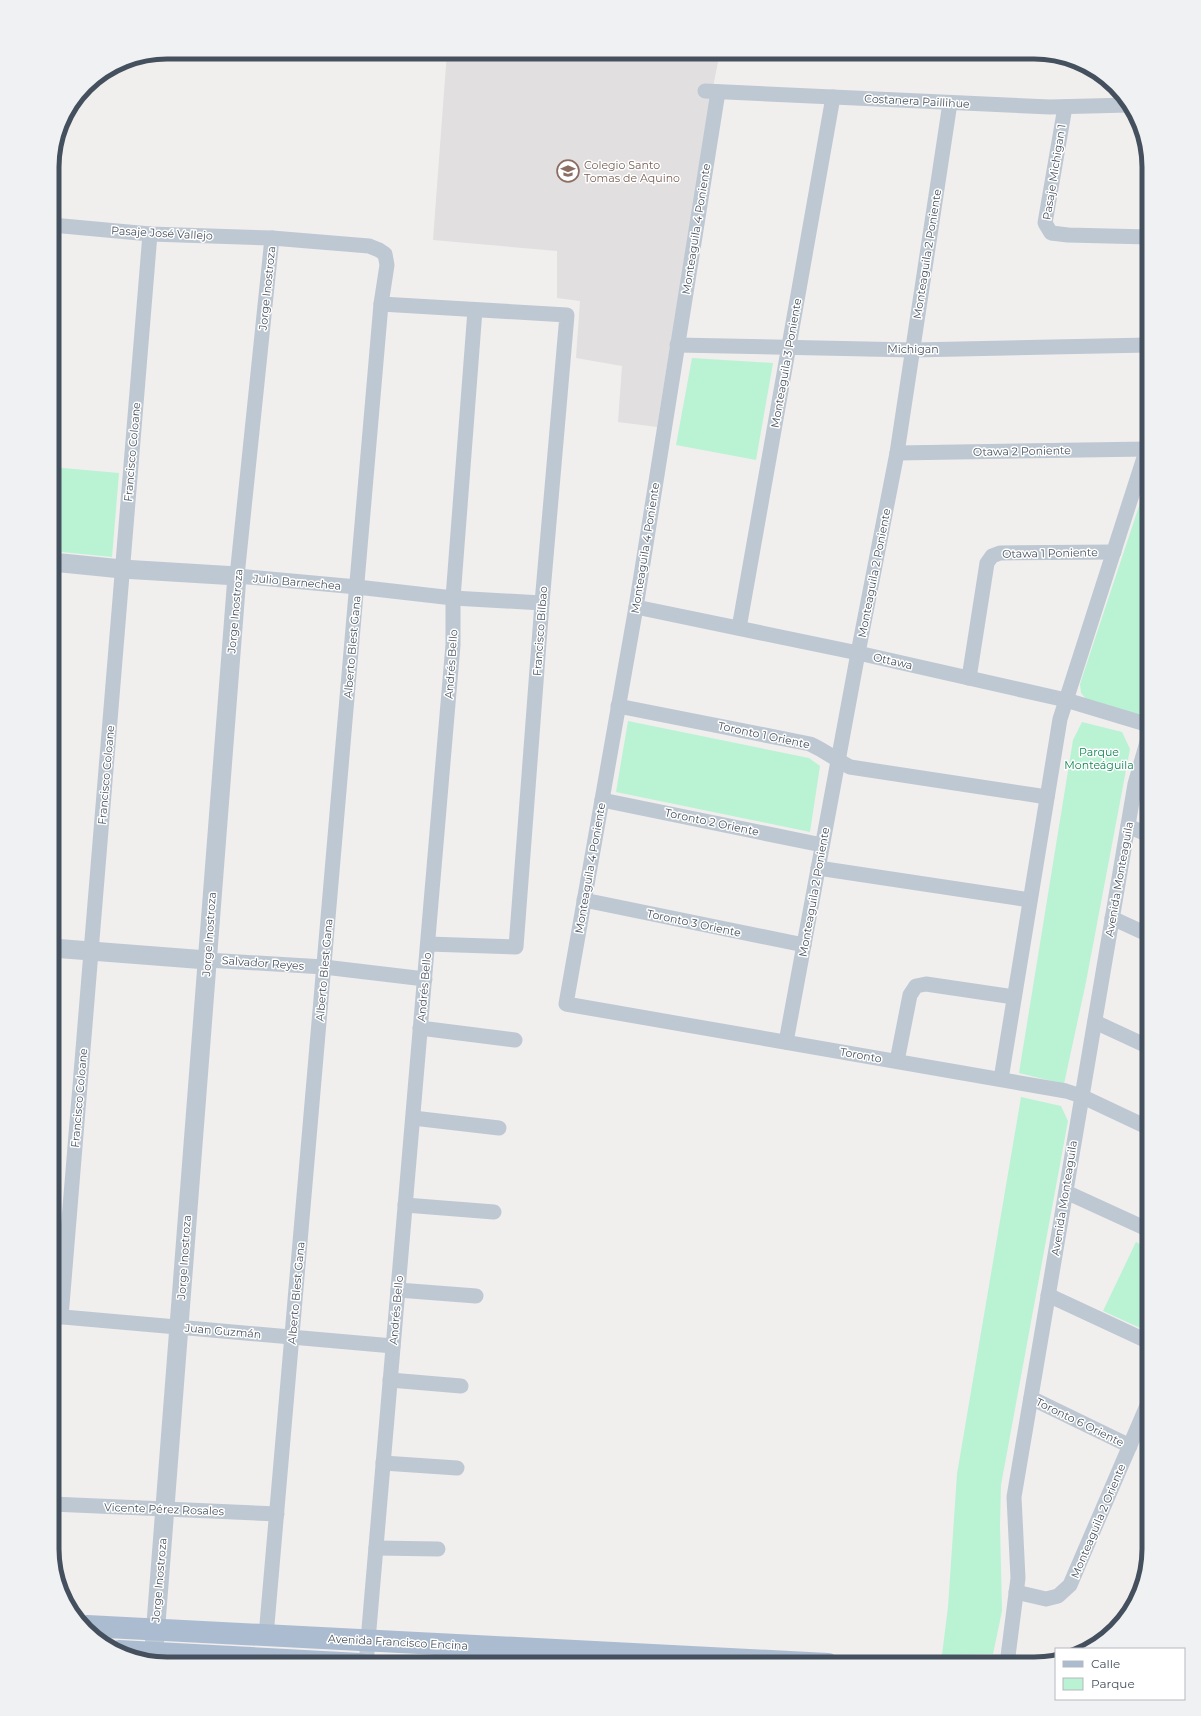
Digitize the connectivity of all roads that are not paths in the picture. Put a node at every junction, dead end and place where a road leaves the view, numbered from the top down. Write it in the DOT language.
graph roads {
  1 [pos="712,92"];
  2 [pos="833,97"];
  3 [pos="950,103"];
  4 [pos="1122,104"];
  5 [pos="1065,107"];
  6 [pos="59,226"];
  7 [pos="150,234"];
  8 [pos="1142,237"];
  9 [pos="272,238"];
  10 [pos="381,304"];
  11 [pos="474,310"];
  12 [pos="677,345"];
  13 [pos="1142,345"];
  14 [pos="789,348"];
  15 [pos="913,350"];
  16 [pos="1142,445"];
  17 [pos="898,453"];
  18 [pos="1142,464"];
  19 [pos="1114,552"];
  20 [pos="59,563"];
  21 [pos="122,569"];
  22 [pos="237,576"];
  23 [pos="357,587"];
  24 [pos="453,598"];
  25 [pos="542,603"];
  26 [pos="636,607"];
  27 [pos="739,628"];
  28 [pos="858,653"];
  29 [pos="969,678"];
  30 [pos="1066,700"];
  31 [pos="618,706"];
  32 [pos="1142,724"];
  33 [pos="1142,760"];
  34 [pos="838,761"];
  35 [pos="1047,797"];
  36 [pos="602,800"];
  37 [pos="1128,826"];
  38 [pos="1142,832"];
  39 [pos="822,845"];
  40 [pos="818,868"];
  41 [pos="584,900"];
  42 [pos="1030,900"];
  43 [pos="1112,918"];
  44 [pos="1142,932"];
  45 [pos="428,944"];
  46 [pos="804,945"];
  47 [pos="59,949"];
  48 [pos="92,952"];
  49 [pos="207,960"];
  50 [pos="324,967"];
  51 [pos="425,979"];
  52 [pos="1014,997"];
  53 [pos="566,1004"];
  54 [pos="1095,1022"];
  55 [pos="420,1028"];
  56 [pos="515,1040"];
  57 [pos="786,1042"];
  58 [pos="1142,1045"];
  59 [pos="897,1061"];
  60 [pos="1000,1079"];
  61 [pos="1081,1096"];
  62 [pos="413,1118"];
  63 [pos="1142,1125"];
  64 [pos="499,1128"];
  65 [pos="1066,1192"];
  66 [pos="405,1205"];
  67 [pos="494,1212"];
  68 [pos="1142,1227"];
  69 [pos="398,1290"];
  70 [pos="59,1295"];
  71 [pos="1048,1295"];
  72 [pos="476,1296"];
  73 [pos="59,1316"];
  74 [pos="178,1327"];
  75 [pos="292,1337"];
  76 [pos="1142,1339"];
  77 [pos="393,1346"];
  78 [pos="390,1380"];
  79 [pos="461,1386"];
  80 [pos="1031,1398"];
  81 [pos="1142,1418"];
  82 [pos="1130,1446"];
  83 [pos="383,1463"];
  84 [pos="457,1468"];
  85 [pos="59,1504"];
  86 [pos="164,1509"];
  87 [pos="277,1514"];
  88 [pos="376,1548"];
  89 [pos="438,1549"];
  90 [pos="1016,1592"];
  91 [pos="92,1626"];
  92 [pos="154,1630"];
  93 [pos="266,1636"];
  94 [pos="368,1641"];
  95 [pos="439,1654"];
  96 [pos="153,1657"];
  97 [pos="367,1657"];
  98 [pos="555,1657"];
  99 [pos="1009,1657"];
  1 -- 2 [label="street, Costanera Paillihue"];
  1 -- 12 [label="street, Monteaguila 4 Poniente"];
  2 -- 3 [label="street, Costanera Paillihue"];
  2 -- 14 [label="street, Monteaguila 3 Poniente"];
  3 -- 5 [label="street, Costanera Paillihue"];
  3 -- 15 [label="street, Monteaguila 2 Poniente"];
  4 -- 5 [label="street, Costanera Paillihue"];
  5 -- 8 [label="street, Pasaje Michigan 1"];
  6 -- 7 [label="street, Pasaje José Vallejo"];
  7 -- 9 [label="street, Pasaje José Vallejo"];
  7 -- 21 [label="street, Francisco Coloane"];
  9 -- 10 [label="street, Pasaje José Vallejo"];
  9 -- 22 [label="street, Jorge Inostroza"];
  10 -- 11 [label="street"];
  10 -- 23 [label="street, Alberto Blest Gana"];
  11 -- 24 [label="street, Andrés Bello"];
  11 -- 25 [label="street, Francisco Bilbao"];
  12 -- 14 [label="street, Michigan"];
  12 -- 26 [label="street, Monteaguila 4 Poniente"];
  13 -- 15 [label="street, Michigan"];
  14 -- 15 [label="street, Michigan"];
  14 -- 27 [label="street, Monteaguila 3 Poniente"];
  15 -- 17 [label="street, Monteaguila 2 Poniente"];
  16 -- 17 [label="street, Otawa 2 Poniente"];
  17 -- 28 [label="street, Monteaguila 2 Poniente"];
  18 -- 19 [label="street"];
  19 -- 29 [label="street, Otawa 1 Poniente"];
  19 -- 30 [label="street"];
  20 -- 21 [label="street, Julio Barnechea"];
  21 -- 22 [label="street, Julio Barnechea"];
  21 -- 48 [label="street, Francisco Coloane"];
  22 -- 23 [label="street, Julio Barnechea"];
  22 -- 49 [label="street, Jorge Inostroza"];
  23 -- 24 [label="street, Julio Barnechea"];
  23 -- 50 [label="street, Alberto Blest Gana"];
  24 -- 25 [label="street, Julio Barnechea"];
  24 -- 45 [label="street, Andrés Bello"];
  25 -- 45 [label="street, Francisco Bilbao"];
  26 -- 27 [label="street, Ottawa"];
  26 -- 31 [label="street, Monteaguila 4 Poniente"];
  27 -- 28 [label="street, Ottawa"];
  28 -- 29 [label="street, Ottawa"];
  28 -- 34 [label="street, Monteaguila 2 Poniente"];
  29 -- 30 [label="street, Ottawa"];
  30 -- 32 [label="street, Ottawa"];
  30 -- 35 [label="street"];
  31 -- 34 [label="street, Toronto 1 Oriente"];
  31 -- 36 [label="street, Monteaguila 4 Poniente"];
  33 -- 37 [label="street, Avenida Monteaguila"];
  34 -- 35 [label="street, Toronto 1 Oriente"];
  34 -- 39 [label="street, Monteaguila 2 Poniente"];
  35 -- 42 [label="street"];
  36 -- 39 [label="street, Toronto 2 Oriente"];
  36 -- 41 [label="street, Monteaguila 4 Poniente"];
  37 -- 38 [label="street"];
  37 -- 43 [label="street, Avenida Monteaguila"];
  39 -- 40 [label="street, Monteaguila 2 Poniente"];
  40 -- 42 [label="street"];
  40 -- 46 [label="street, Monteaguila 2 Poniente"];
  41 -- 46 [label="street, Toronto 3 Oriente"];
  41 -- 53 [label="street, Monteaguila 4 Poniente"];
  42 -- 52 [label="street"];
  43 -- 44 [label="street"];
  43 -- 54 [label="street, Avenida Monteaguila"];
  45 -- 51 [label="street, Andrés Bello"];
  46 -- 57 [label="street, Monteaguila 2 Poniente"];
  47 -- 48 [label="street, Salvador Reyes"];
  48 -- 49 [label="street, Salvador Reyes"];
  48 -- 70 [label="street, Francisco Coloane"];
  49 -- 50 [label="street, Salvador Reyes"];
  49 -- 74 [label="street, Jorge Inostroza"];
  50 -- 51 [label="street, Salvador Reyes"];
  50 -- 75 [label="street, Alberto Blest Gana"];
  51 -- 55 [label="street, Andrés Bello"];
  52 -- 59 [label="street"];
  52 -- 60 [label="street"];
  53 -- 57 [label="street, Toronto"];
  54 -- 58 [label="street"];
  54 -- 61 [label="street, Avenida Monteaguila"];
  55 -- 56 [label="street"];
  55 -- 62 [label="street, Andrés Bello"];
  57 -- 59 [label="street, Toronto"];
  59 -- 60 [label="street, Toronto"];
  60 -- 61 [label="street, Toronto"];
  61 -- 63 [label="street, Toronto"];
  61 -- 65 [label="street, Avenida Monteaguila"];
  62 -- 64 [label="street"];
  62 -- 66 [label="street, Andrés Bello"];
  65 -- 68 [label="street"];
  65 -- 71 [label="street, Avenida Monteaguila"];
  66 -- 67 [label="street"];
  66 -- 69 [label="street, Andrés Bello"];
  69 -- 72 [label="street"];
  69 -- 77 [label="street, Andrés Bello"];
  71 -- 76 [label="street"];
  71 -- 80 [label="street, Avenida Monteaguila"];
  73 -- 74 [label="street, Juan Guzmán"];
  74 -- 75 [label="street, Juan Guzmán"];
  74 -- 86 [label="street, Jorge Inostroza"];
  75 -- 77 [label="street, Juan Guzmán"];
  75 -- 87 [label="street, Alberto Blest Gana"];
  77 -- 78 [label="street, Andrés Bello"];
  78 -- 79 [label="street"];
  78 -- 83 [label="street, Andrés Bello"];
  80 -- 82 [label="street, Toronto 6 Oriente"];
  80 -- 90 [label="street, Avenida Monteaguila"];
  81 -- 82 [label="street, Monteaguila 2 Oriente"];
  82 -- 90 [label="street, Monteaguila 2 Oriente"];
  83 -- 84 [label="street"];
  83 -- 88 [label="street, Andrés Bello"];
  85 -- 86 [label="street, Vicente Pérez Rosales"];
  86 -- 87 [label="street, Vicente Pérez Rosales"];
  86 -- 92 [label="street, Jorge Inostroza"];
  87 -- 93 [label="street, Alberto Blest Gana"];
  88 -- 89 [label="street"];
  88 -- 94 [label="street, Andrés Bello"];
  90 -- 99 [label="street, Avenida Monteaguila"];
  91 -- 92 [label="main road, Avenida Francisco Encina"];
  92 -- 93 [label="main road, Avenida Francisco Encina"];
  92 -- 96 [label="street, Jorge Inostroza"];
  93 -- 94 [label="main road, Avenida Francisco Encina"];
  94 -- 95 [label="main road, Avenida Francisco Encina"];
  94 -- 97 [label="street, Andrés Bello"];
  95 -- 98 [label="main road, Avenida Francisco Encina"];
}
